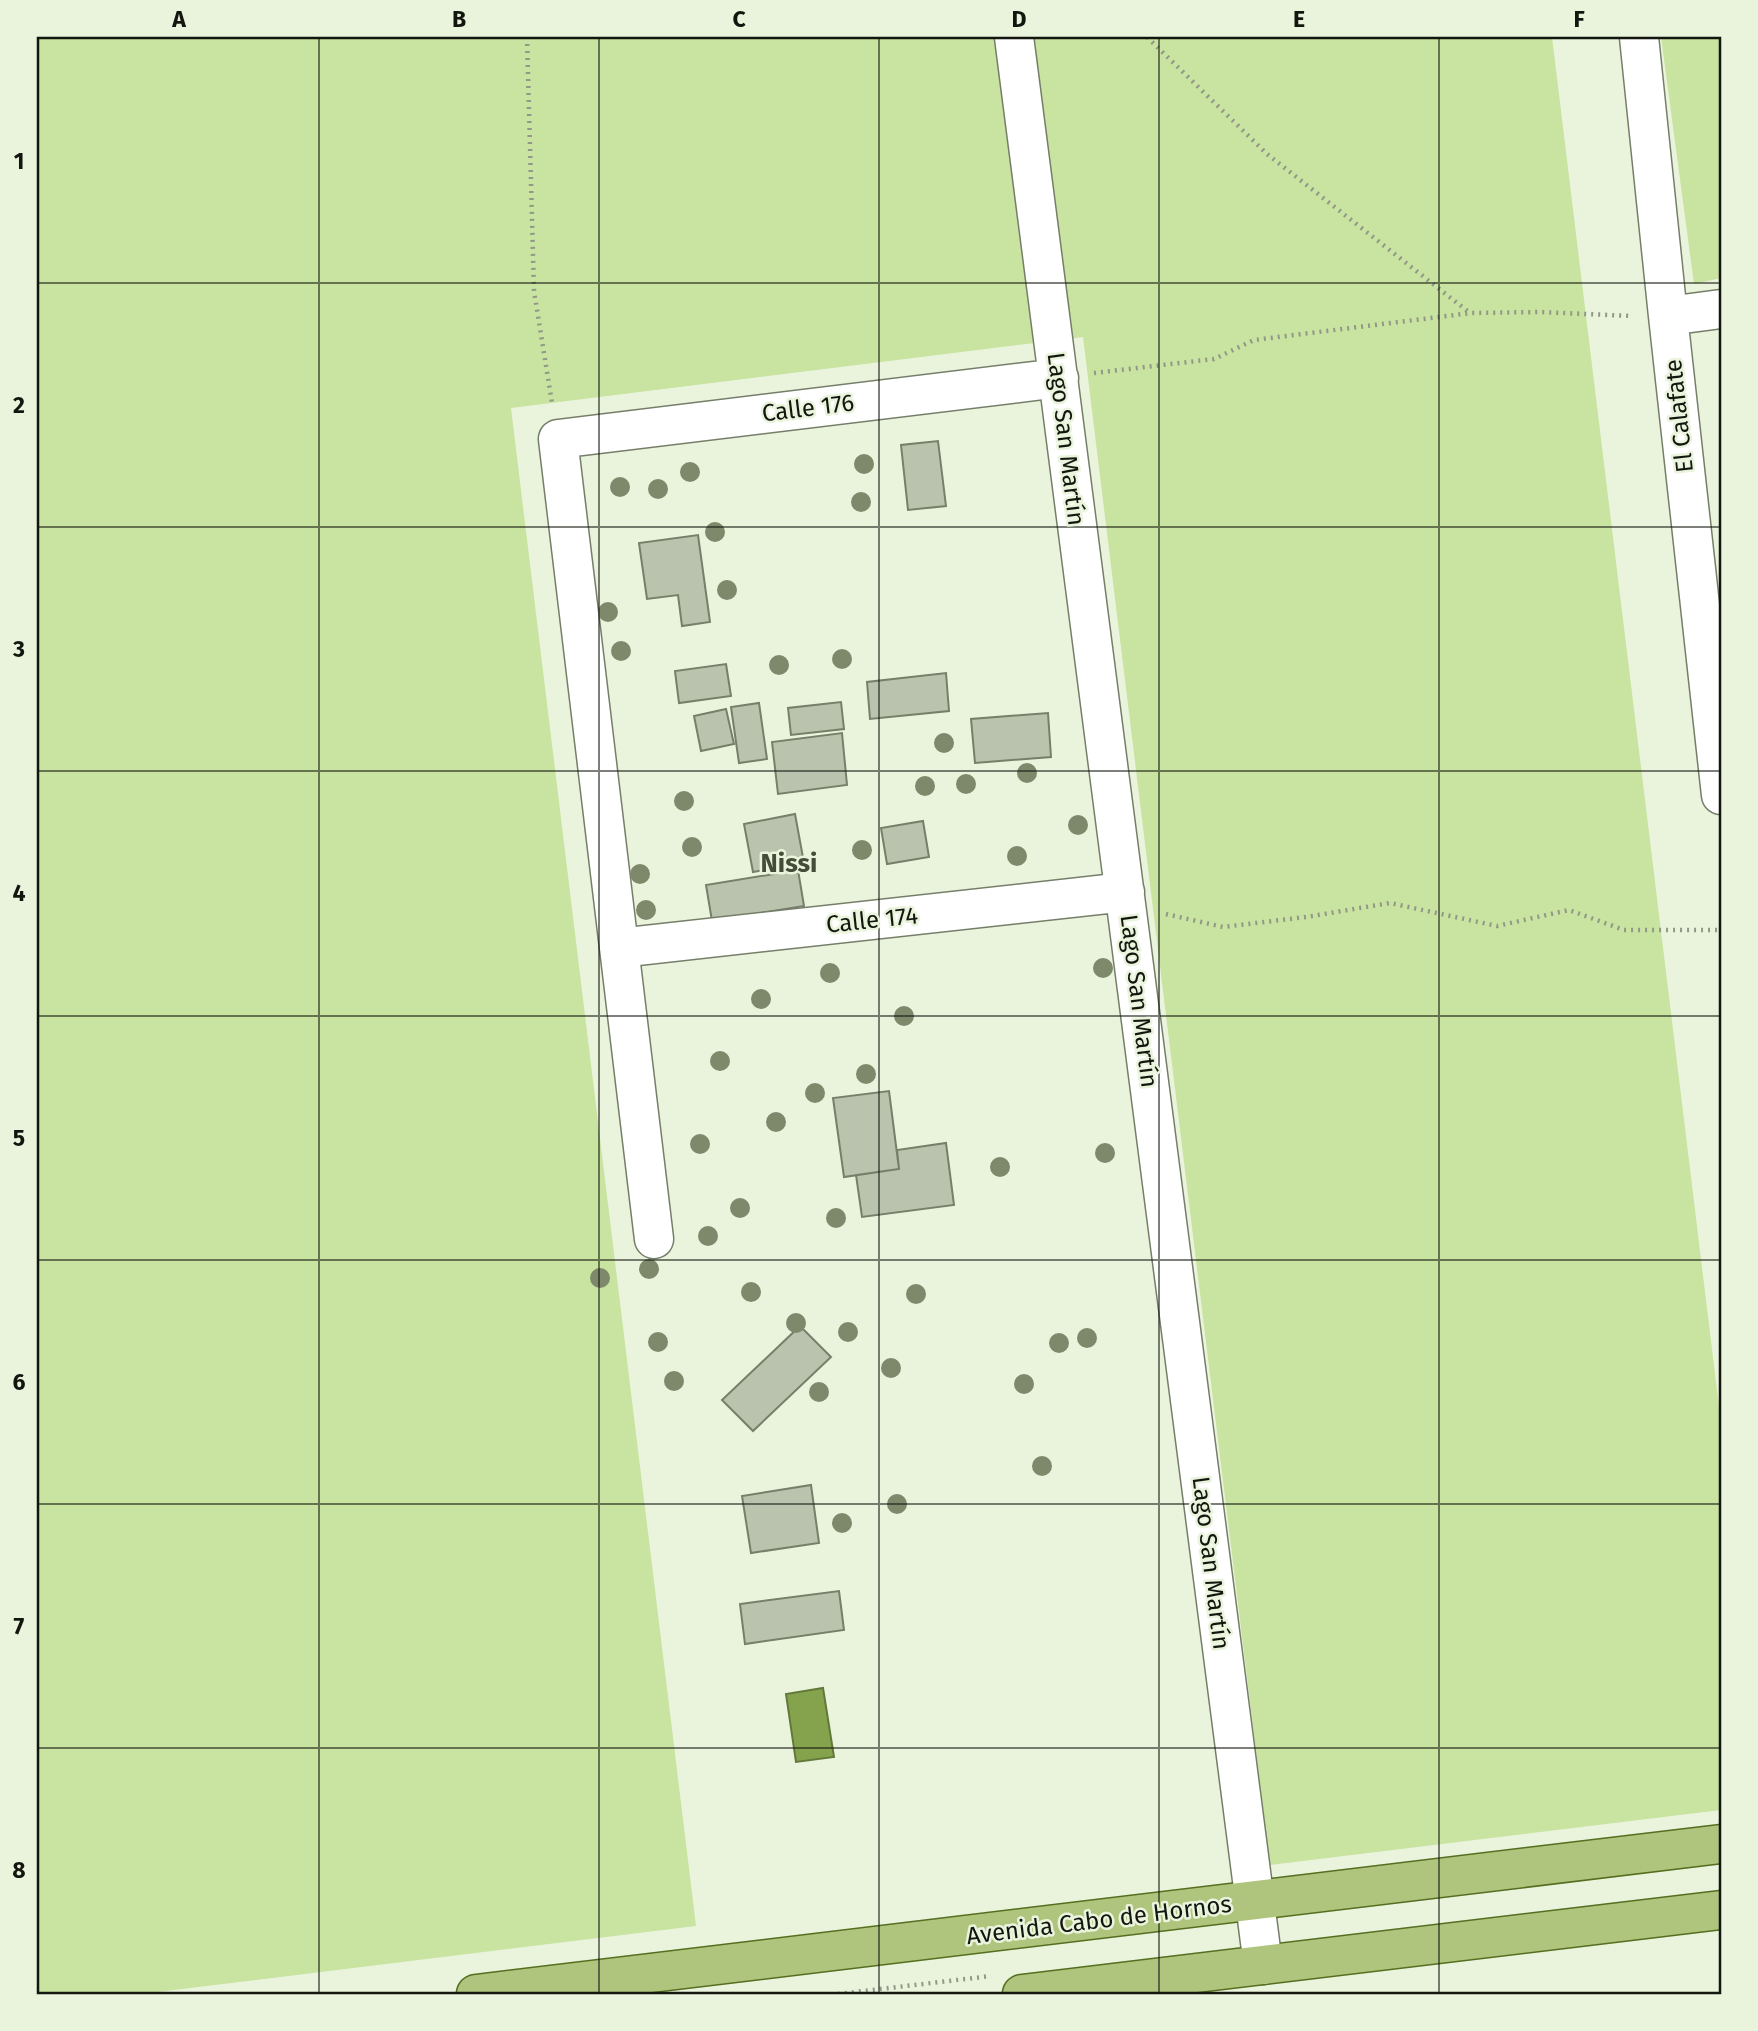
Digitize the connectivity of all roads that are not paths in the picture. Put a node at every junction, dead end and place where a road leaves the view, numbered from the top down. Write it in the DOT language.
graph roads {
  1 [pos="1014,37"];
  2 [pos="1639,37"];
  3 [pos="1721,309"];
  4 [pos="1668,316"];
  5 [pos="1059,378"];
  6 [pos="1721,795"];
  7 [pos="1126,899"];
  8 [pos="619,948"];
  9 [pos="654,1239"];
  10 [pos="1721,1844"];
  11 [pos="1255,1901"];
  12 [pos="1721,1910"];
  13 [pos="1263,1965"];
  14 [pos="476,1994"];
  15 [pos="1022,1994"];
  1 -- 5 [label="street, Lago San Martín"];
  2 -- 4 [label="street, El Calafate"];
  3 -- 4 [label="street"];
  4 -- 6 [label="street, El Calafate"];
  5 -- 7 [label="street, Lago San Martín"];
  5 -- 8 [label="street, Calle 176"];
  7 -- 8 [label="street, Calle 174"];
  7 -- 11 [label="street, Lago San Martín"];
  8 -- 9 [label="street"];
  10 -- 11 [label="main road, Avenida Cabo de Hornos"];
  11 -- 13 [label="street, Lago San Martín"];
  11 -- 14 [label="main road, Avenida Cabo de Hornos"];
  12 -- 13 [label="main road"];
  13 -- 15 [label="main road"];
}
